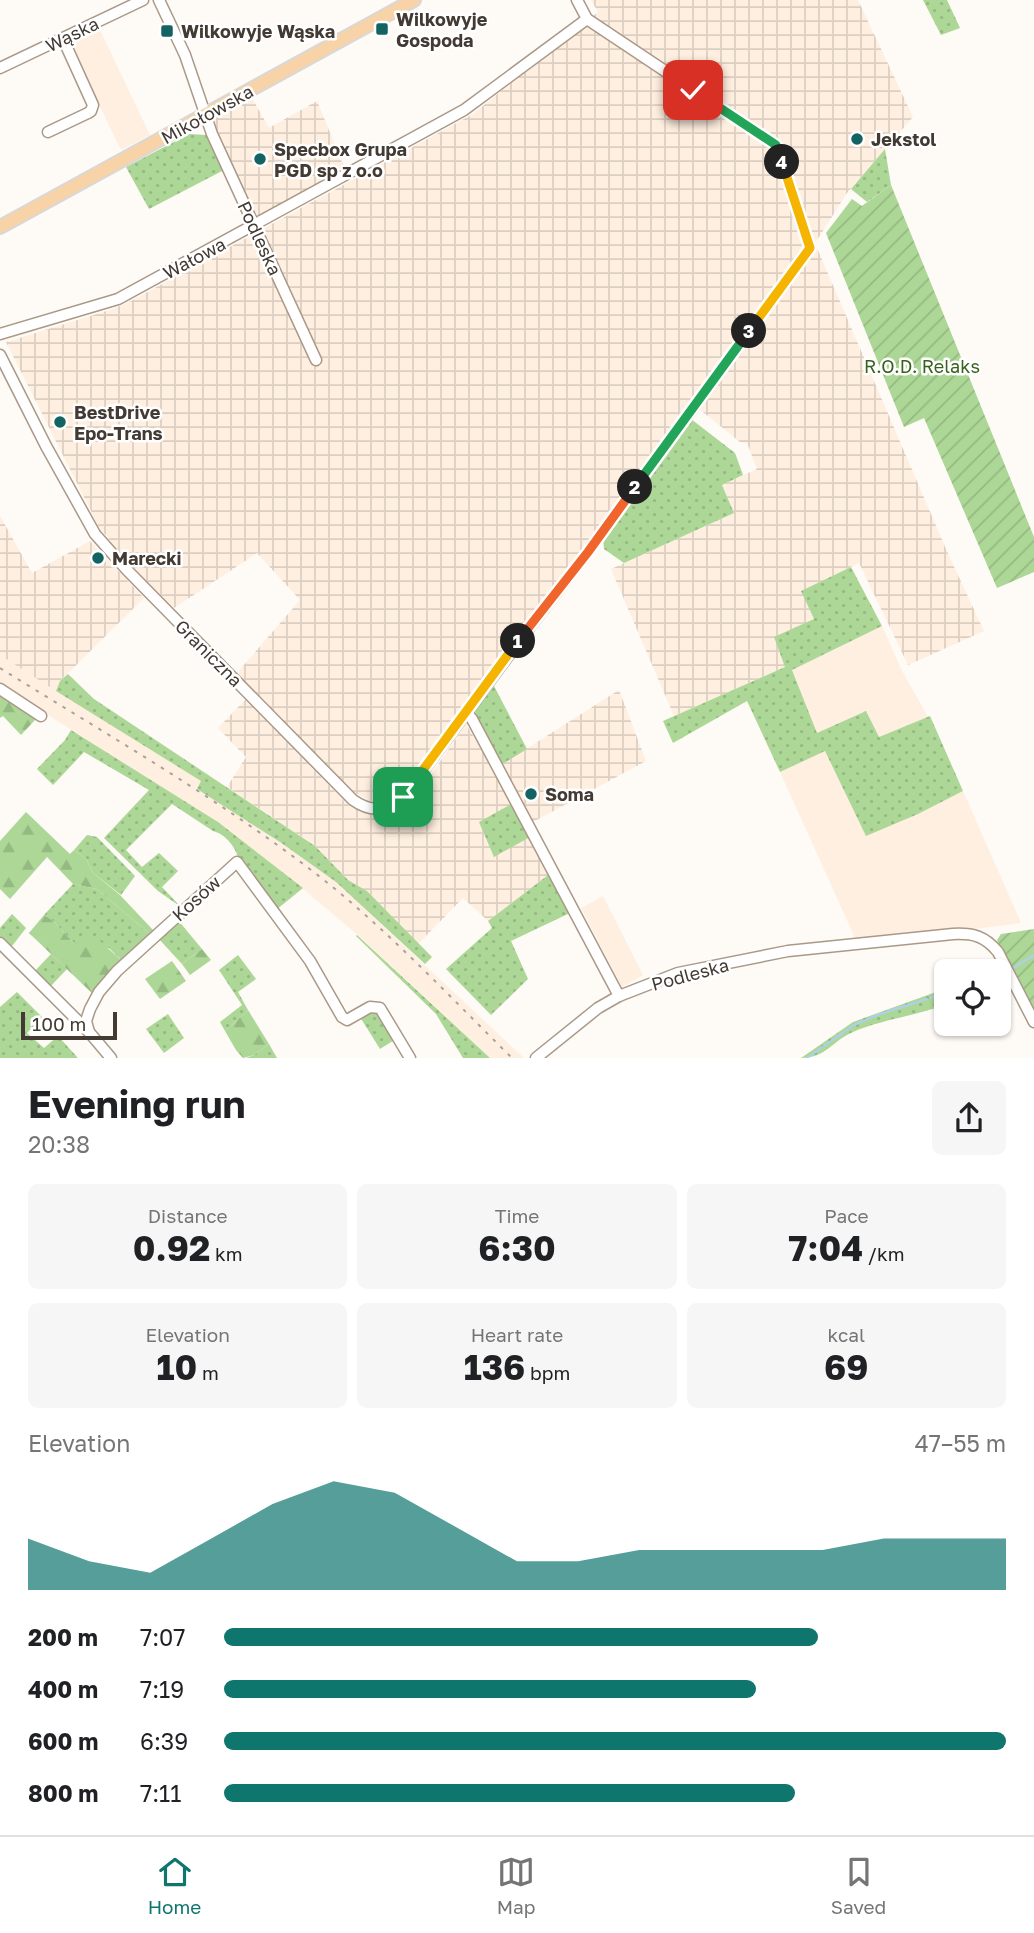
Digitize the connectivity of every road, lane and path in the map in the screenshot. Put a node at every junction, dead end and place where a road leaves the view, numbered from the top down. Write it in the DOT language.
graph roads {
  1 [pos="143,0"];
  2 [pos="159,0"];
  3 [pos="414,0"];
  4 [pos="577,0"];
  5 [pos="401,3"];
  6 [pos="587,19"];
  7 [pos="63,39"];
  8 [pos="0,68"];
  9 [pos="206,114"];
  10 [pos="48,132"];
  11 [pos="254,225"];
  12 [pos="0,227"];
  13 [pos="0,334"];
  14 [pos="0,345"];
  15 [pos="0,355"];
  16 [pos="316,360"];
  17 [pos="0,689"];
  18 [pos="466,712"];
  19 [pos="41,716"];
  20 [pos="0,943"];
  21 [pos="619,996"];
  22 [pos="1034,1022"];
  23 [pos="89,1031"];
  24 [pos="111,1058"];
  25 [pos="410,1058"];
  26 [pos="536,1058"];
  1 -- 7 [label="street, Wąska"];
  2 -- 9 [label="street, Podleska"];
  3 -- 5 [label="main road, Mikołowska"];
  4 -- 6 [label="street"];
  5 -- 9 [label="main road, Mikołowska"];
  6 -- 11 [label="street, Wałowa"];
  6 -- 18 [label="street, Graniczna"];
  7 -- 8 [label="street, Wąska"];
  7 -- 10 [label="street"];
  9 -- 11 [label="street, Podleska"];
  9 -- 12 [label="main road, Mikołowska"];
  11 -- 13 [label="street, Wałowa"];
  11 -- 16 [label="street, Podleska"];
  14 -- 15 [label="street"];
  15 -- 18 [label="street, Graniczna"];
  17 -- 19 [label="street"];
  18 -- 21 [label="street"];
  20 -- 23 [label="street"];
  21 -- 22 [label="street, Podleska"];
  21 -- 26 [label="street, Podleska"];
  23 -- 24 [label="street"];
  23 -- 25 [label="street, Kosów"];
}
